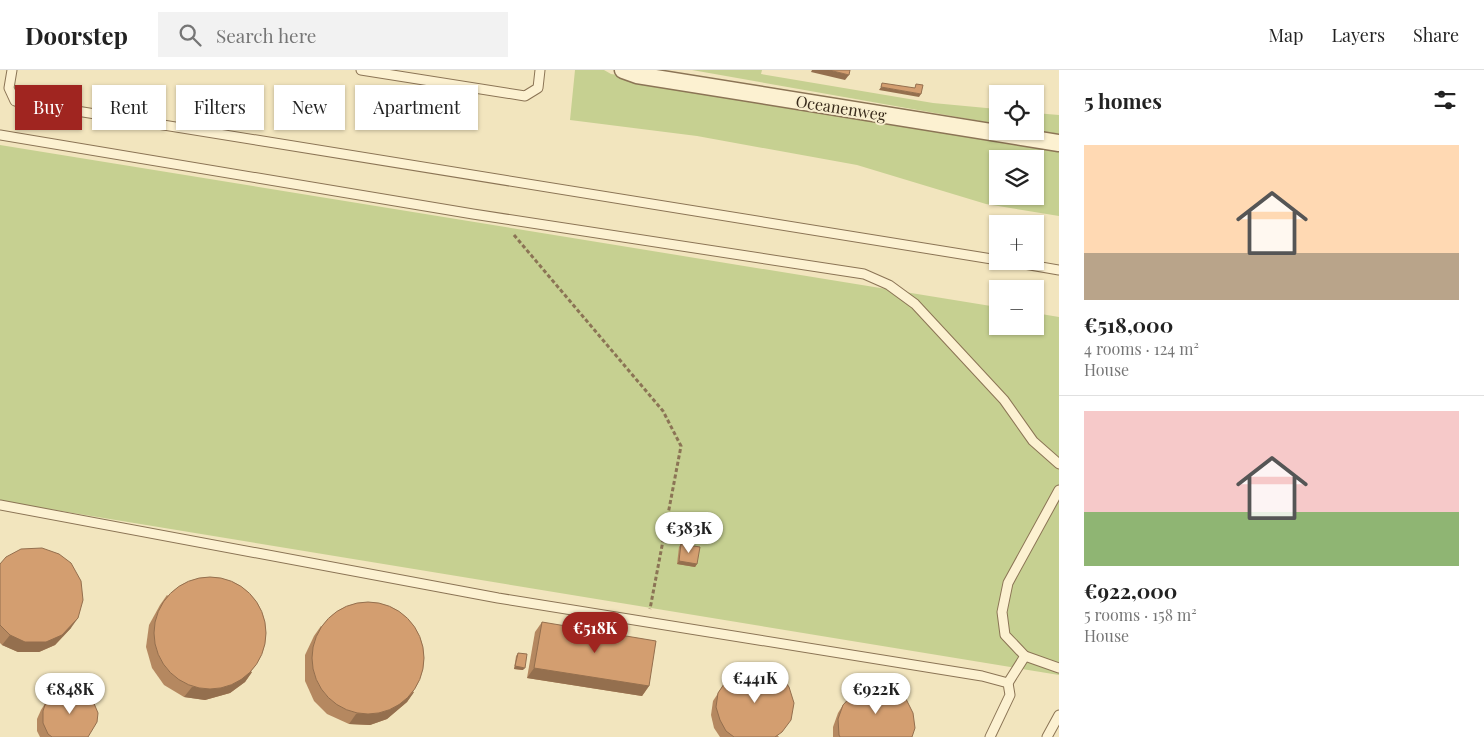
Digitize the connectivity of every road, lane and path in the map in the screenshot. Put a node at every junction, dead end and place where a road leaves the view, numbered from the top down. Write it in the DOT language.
graph roads {
  1 [pos="12,70"];
  2 [pos="361,70"];
  3 [pos="540,70"];
  4 [pos="623,70"];
  5 [pos="0,135"];
  6 [pos="1059,144"];
  7 [pos="500,218"];
  8 [pos="989,259"];
  9 [pos="1044,267"];
  10 [pos="1059,270"];
  11 [pos="1059,464"];
  12 [pos="1059,490"];
  13 [pos="0,505"];
  14 [pos="648,622"];
  15 [pos="1025,656"];
  16 [pos="1059,668"];
  17 [pos="1008,683"];
  18 [pos="1059,715"];
  19 [pos="990,737"];
  20 [pos="1048,737"];
  1 -- 8 [label="lane"];
  2 -- 3 [label="lane"];
  4 -- 6 [label="street, Oceanenweg"];
  5 -- 7 [label="lane"];
  7 -- 11 [label="lane"];
  7 -- 14 [label="path"];
  9 -- 10 [label="lane"];
  12 -- 15 [label="lane"];
  13 -- 14 [label="lane"];
  14 -- 17 [label="lane"];
  15 -- 16 [label="lane"];
  15 -- 17 [label="lane"];
  17 -- 19 [label="lane"];
  18 -- 20 [label="lane"];
}
